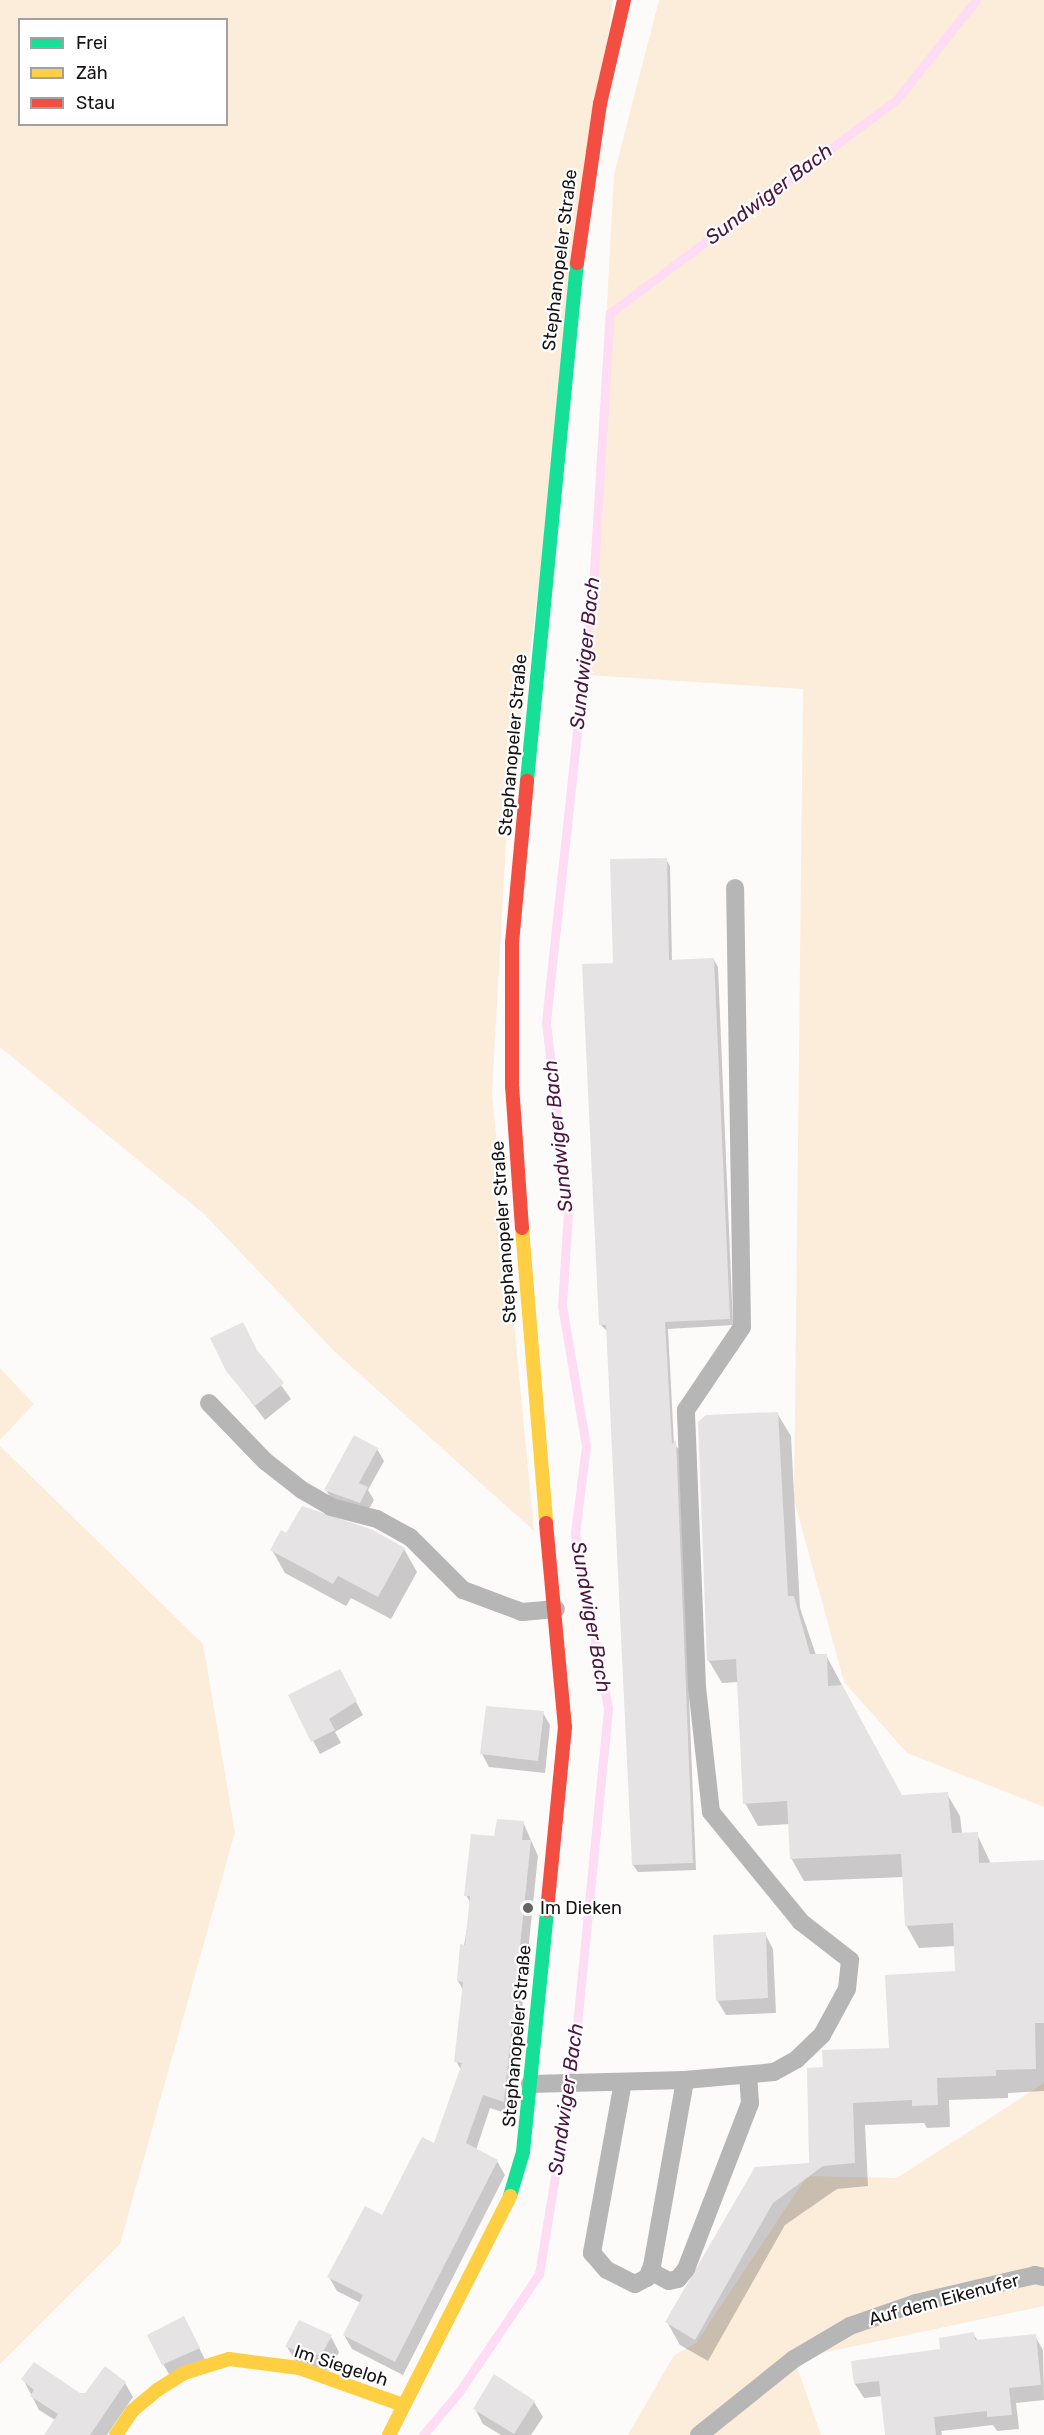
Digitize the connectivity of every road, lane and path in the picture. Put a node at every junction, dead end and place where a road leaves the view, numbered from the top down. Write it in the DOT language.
graph roads {
  1 [pos="624,0"];
  2 [pos="735,888"];
  3 [pos="209,1403"];
  4 [pos="556,1609"];
  5 [pos="748,2076"];
  6 [pos="685,2080"];
  7 [pos="623,2082"];
  8 [pos="530,2084"];
  9 [pos="650,2271"];
  10 [pos="1044,2277"];
  11 [pos="403,2405"];
  12 [pos="116,2435"];
  13 [pos="389,2435"];
  14 [pos="699,2435"];
  1 -- 4 [label="street, Stephanopeler Straße"];
  2 -- 5 [label="lane"];
  3 -- 4 [label="lane"];
  4 -- 8 [label="street, Stephanopeler Straße"];
  5 -- 6 [label="lane"];
  5 -- 9 [label="lane"];
  6 -- 7 [label="lane"];
  6 -- 9 [label="lane"];
  7 -- 8 [label="lane"];
  7 -- 9 [label="lane"];
  8 -- 11 [label="street, Stephanopeler Straße"];
  10 -- 14 [label="lane, Auf dem Eikenufer"];
  11 -- 12 [label="street, Im Siegeloh"];
  11 -- 13 [label="street, Stephanopeler Straße"];
}
